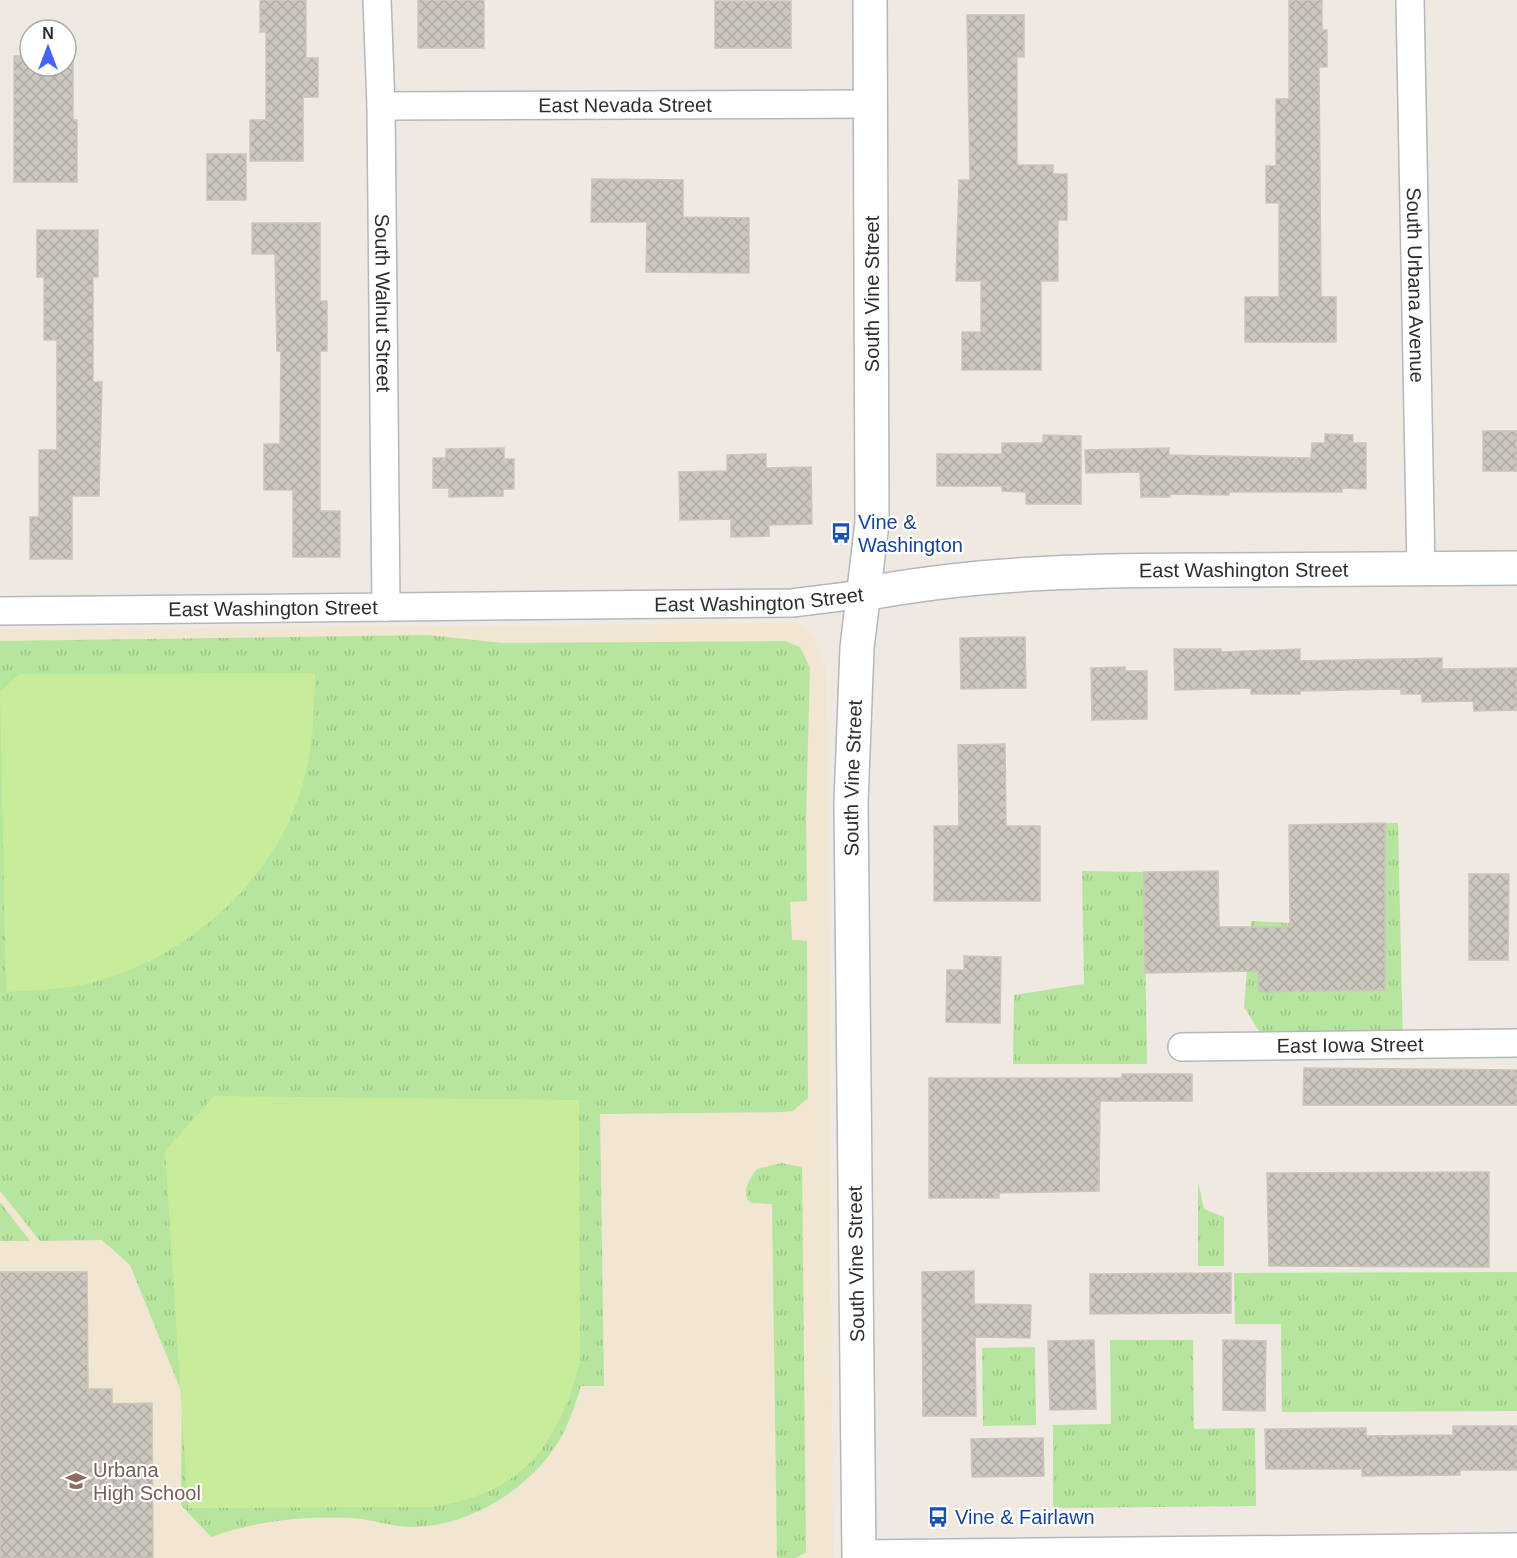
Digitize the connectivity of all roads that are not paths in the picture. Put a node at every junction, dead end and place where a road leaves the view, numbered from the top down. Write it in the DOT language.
graph roads {
  1 [pos="377,0"];
  2 [pos="870,0"];
  3 [pos="1410,0"];
  4 [pos="872,104"];
  5 [pos="381,106"];
  6 [pos="1517,568"];
  7 [pos="1421,569"];
  8 [pos="864,594"];
  9 [pos="386,607"];
  10 [pos="0,611"];
  11 [pos="1517,1043"];
  12 [pos="1182,1047"];
  13 [pos="1517,1547"];
  14 [pos="859,1556"];
  1 -- 5 [label="street, South Walnut Street"];
  2 -- 4 [label="main road, South Vine Street"];
  3 -- 7 [label="street, South Urbana Avenue"];
  4 -- 5 [label="street, East Nevada Street"];
  4 -- 8 [label="main road, South Vine Street"];
  5 -- 9 [label="street, South Walnut Street"];
  6 -- 7 [label="main road, East Washington Street"];
  7 -- 8 [label="main road, East Washington Street"];
  8 -- 9 [label="street, East Washington Street"];
  8 -- 14 [label="main road, South Vine Street"];
  9 -- 10 [label="street, East Washington Street"];
  11 -- 12 [label="street, East Iowa Street"];
  13 -- 14 [label="street"];
}
